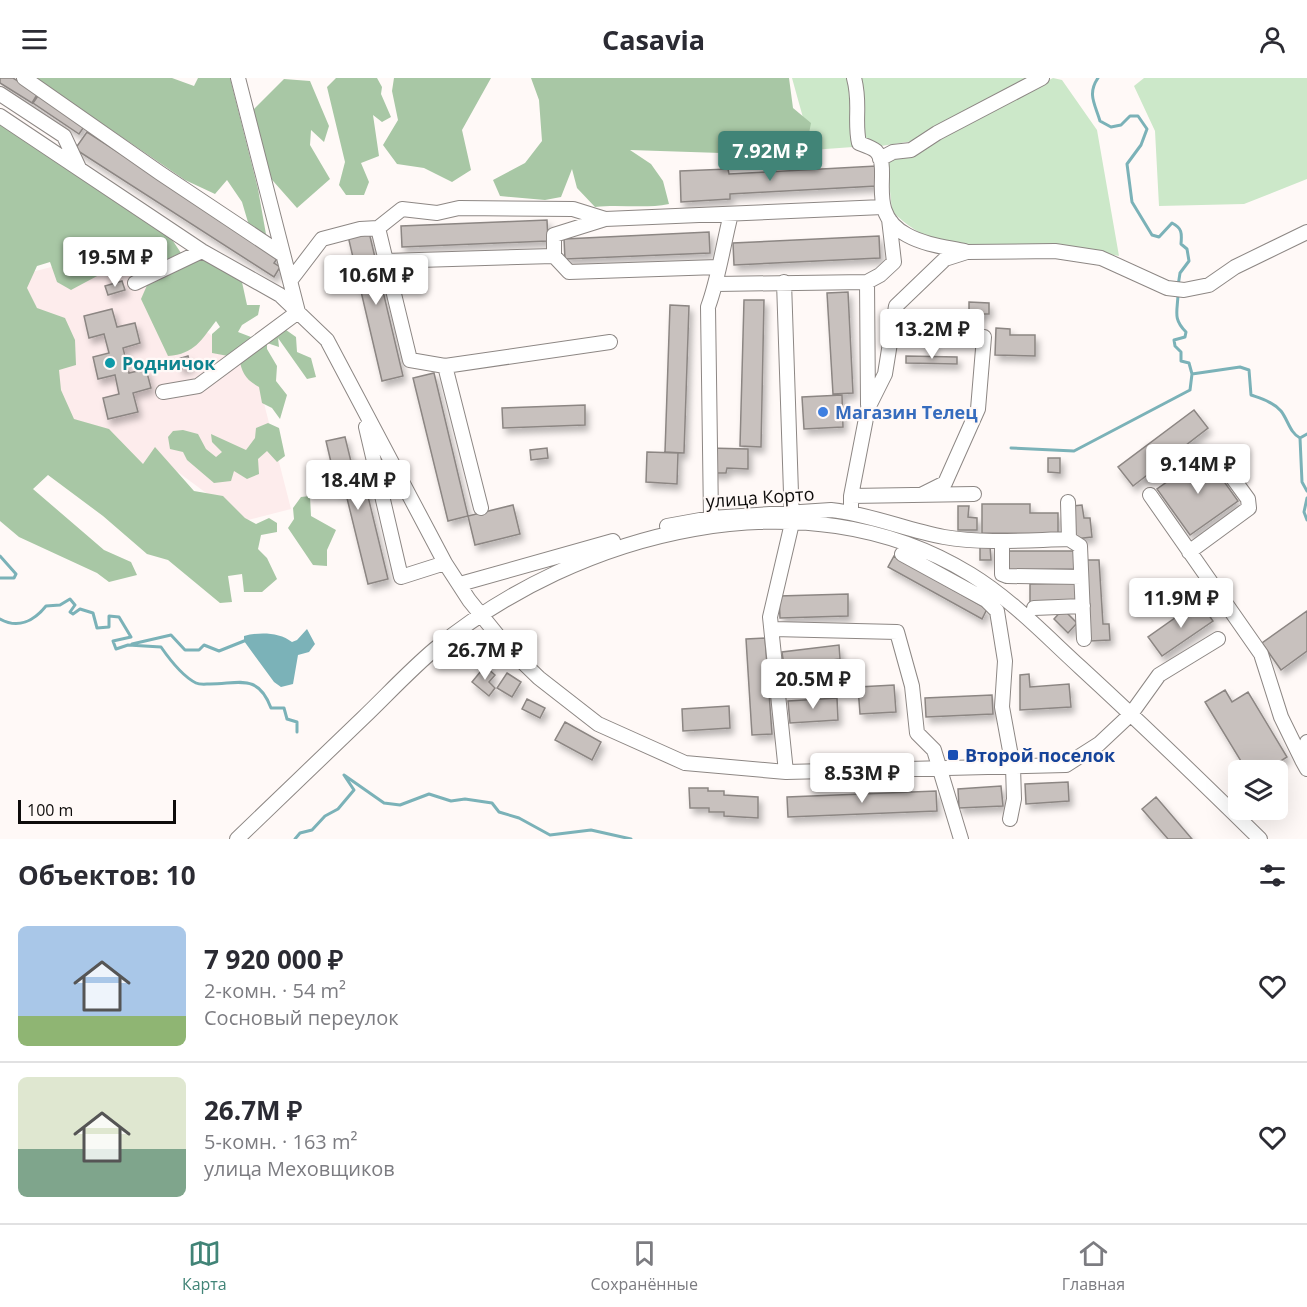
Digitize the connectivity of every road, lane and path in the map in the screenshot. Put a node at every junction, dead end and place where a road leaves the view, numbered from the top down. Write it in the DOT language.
graph roads {
  1 [pos="24,78"];
  2 [pos="238,78"];
  3 [pos="854,78"];
  4 [pos="1042,78"];
  5 [pos="0,94"];
  6 [pos="0,116"];
  7 [pos="880,159"];
  8 [pos="79,168"];
  9 [pos="886,213"];
  10 [pos="731,214"];
  11 [pos="605,219"];
  12 [pos="378,228"];
  13 [pos="1307,231"];
  14 [pos="202,251"];
  15 [pos="967,252"];
  16 [pos="283,255"];
  17 [pos="554,256"];
  18 [pos="386,261"];
  19 [pos="718,267"];
  20 [pos="290,281"];
  21 [pos="784,282"];
  22 [pos="867,282"];
  23 [pos="135,283"];
  24 [pos="716,284"];
  25 [pos="298,312"];
  26 [pos="984,337"];
  27 [pos="610,342"];
  28 [pos="445,366"];
  29 [pos="163,392"];
  30 [pos="868,408"];
  31 [pos="366,427"];
  32 [pos="1216,455"];
  33 [pos="974,494"];
  34 [pos="921,495"];
  35 [pos="1149,495"];
  36 [pos="851,496"];
  37 [pos="1068,502"];
  38 [pos="481,508"];
  39 [pos="851,512"];
  40 [pos="791,517"];
  41 [pos="711,518"];
  42 [pos="1069,539"];
  43 [pos="1002,541"];
  44 [pos="1189,552"];
  45 [pos="902,554"];
  46 [pos="446,563"];
  47 [pos="1081,577"];
  48 [pos="460,584"];
  49 [pos="1083,606"];
  50 [pos="1034,608"];
  51 [pos="481,616"];
  52 [pos="773,629"];
  53 [pos="1084,639"];
  54 [pos="1218,639"];
  55 [pos="1131,714"];
  56 [pos="1307,742"];
  57 [pos="1305,764"];
  58 [pos="1013,767"];
  59 [pos="940,770"];
  60 [pos="786,772"];
  61 [pos="1010,819"];
  62 [pos="237,839"];
  63 [pos="961,839"];
  64 [pos="1260,839"];
  1 -- 16 [label="street"];
  2 -- 16 [label="street"];
  3 -- 7 [label="street"];
  4 -- 7 [label="street"];
  5 -- 8 [label="street"];
  6 -- 8 [label="street"];
  7 -- 9 [label="street"];
  8 -- 14 [label="street"];
  9 -- 10 [label="street"];
  9 -- 15 [label="street"];
  9 -- 22 [label="street"];
  10 -- 11 [label="street"];
  10 -- 19 [label="street"];
  11 -- 12 [label="street"];
  11 -- 17 [label="street"];
  12 -- 18 [label="street"];
  12 -- 20 [label="street"];
  13 -- 15 [label="street"];
  14 -- 23 [label="street"];
  14 -- 25 [label="street"];
  15 -- 30 [label="street"];
  16 -- 20 [label="street"];
  17 -- 18 [label="street"];
  17 -- 19 [label="street"];
  18 -- 28 [label="street"];
  19 -- 24 [label="street"];
  20 -- 25 [label="street"];
  21 -- 22 [label="street"];
  21 -- 24 [label="street"];
  21 -- 40 [label="street"];
  22 -- 30 [label="street"];
  24 -- 41 [label="street"];
  25 -- 29 [label="street"];
  25 -- 46 [label="street"];
  26 -- 34 [label="street"];
  27 -- 28 [label="street"];
  28 -- 38 [label="street"];
  30 -- 36 [label="street"];
  31 -- 46 [label="street"];
  32 -- 44 [label="street"];
  33 -- 34 [label="street"];
  34 -- 36 [label="street"];
  35 -- 44 [label="street"];
  36 -- 39 [label="street"];
  37 -- 42 [label="street"];
  39 -- 40 [label="street, улица Корто"];
  39 -- 43 [label="street, улица Корто"];
  40 -- 41 [label="street, улица Корто"];
  40 -- 51 [label="street"];
  40 -- 52 [label="street"];
  40 -- 55 [label="street"];
  41 -- 48 [label="street, улица Корто"];
  42 -- 43 [label="street, улица Корто"];
  42 -- 47 [label="street"];
  43 -- 47 [label="street"];
  44 -- 57 [label="street"];
  45 -- 58 [label="street"];
  46 -- 48 [label="street"];
  47 -- 49 [label="street"];
  48 -- 51 [label="street"];
  49 -- 50 [label="street"];
  49 -- 53 [label="street"];
  51 -- 60 [label="street"];
  51 -- 62 [label="street"];
  52 -- 59 [label="street"];
  52 -- 60 [label="street"];
  54 -- 55 [label="street"];
  55 -- 58 [label="street"];
  55 -- 64 [label="street"];
  56 -- 57 [label="street"];
  58 -- 59 [label="street"];
  58 -- 61 [label="street"];
  59 -- 60 [label="street"];
  59 -- 63 [label="street"];
}
